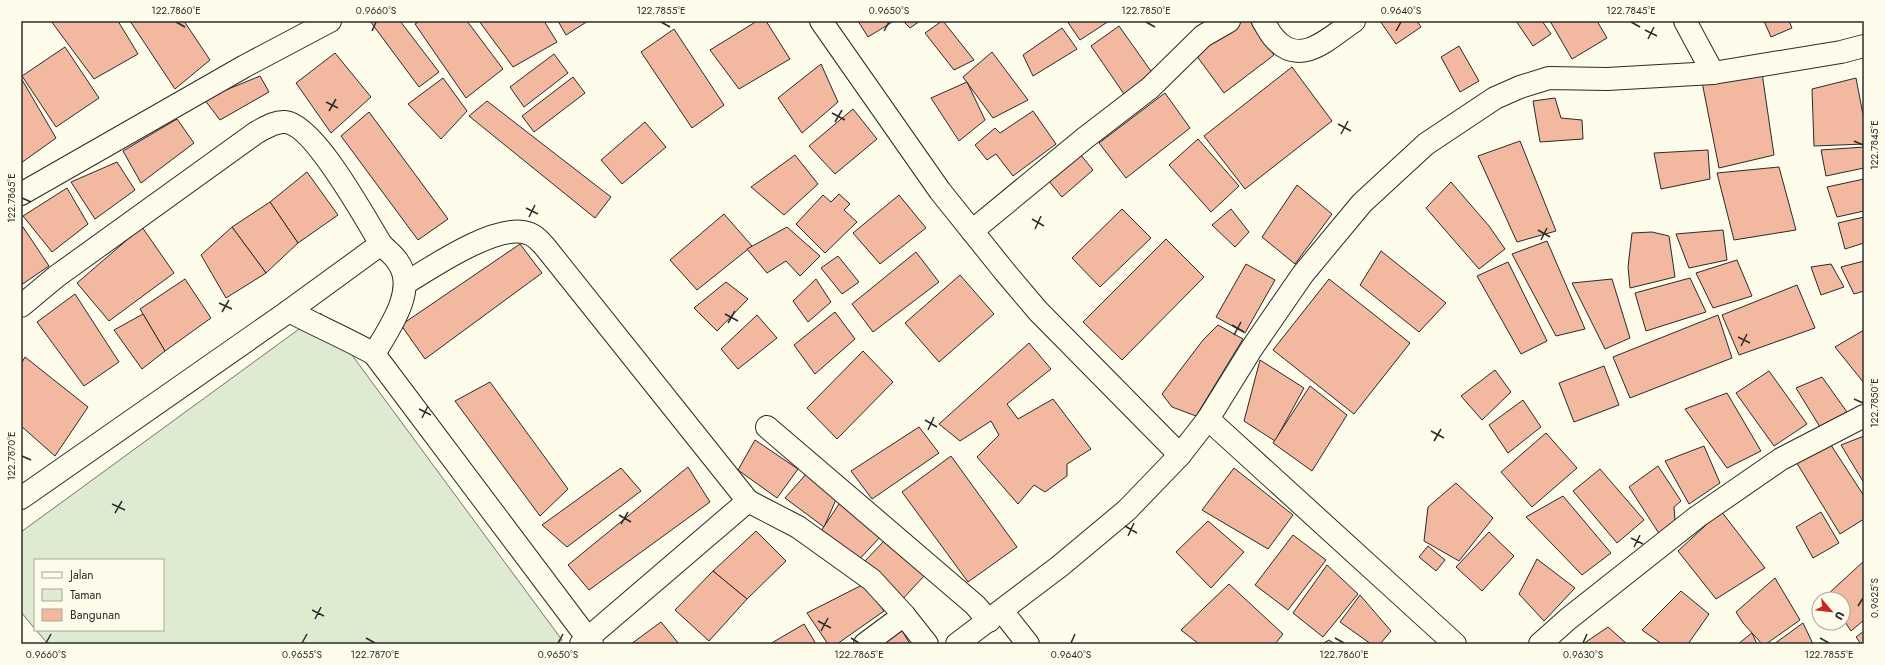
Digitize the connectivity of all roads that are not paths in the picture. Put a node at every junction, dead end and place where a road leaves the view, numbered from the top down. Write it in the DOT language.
graph roads {
  1 [pos="330,21"];
  2 [pos="821,21"];
  3 [pos="1229,21"];
  4 [pos="1262,21"];
  5 [pos="1354,21"];
  6 [pos="1685,21"];
  7 [pos="1864,46"];
  8 [pos="1712,73"];
  9 [pos="21,194"];
  10 [pos="972,231"];
  11 [pos="381,244"];
  12 [pos="406,283"];
  13 [pos="21,306"];
  14 [pos="290,311"];
  15 [pos="374,354"];
  16 [pos="1864,416"];
  17 [pos="1208,419"];
  18 [pos="767,427"];
  19 [pos="1180,455"];
  20 [pos="21,498"];
  21 [pos="748,501"];
  22 [pos="904,615"];
  23 [pos="995,616"];
  24 [pos="587,642"];
  25 [pos="1452,643"];
  26 [pos="865,644"];
  27 [pos="927,644"];
  28 [pos="958,644"];
  29 [pos="1028,644"];
  30 [pos="1540,644"];
  1 -- 9 [label="street"];
  2 -- 10 [label="street"];
  3 -- 10 [label="street"];
  4 -- 5 [label="street"];
  6 -- 8 [label="street"];
  7 -- 8 [label="street"];
  8 -- 17 [label="street"];
  10 -- 19 [label="street"];
  11 -- 12 [label="street"];
  11 -- 13 [label="street"];
  11 -- 14 [label="street"];
  12 -- 15 [label="street"];
  12 -- 21 [label="street"];
  14 -- 15 [label="street"];
  14 -- 20 [label="street"];
  15 -- 24 [label="street"];
  16 -- 30 [label="street"];
  17 -- 19 [label="street"];
  17 -- 25 [label="street"];
  18 -- 23 [label="street"];
  19 -- 23 [label="street"];
  21 -- 22 [label="street"];
  21 -- 24 [label="street"];
  22 -- 26 [label="street"];
  22 -- 27 [label="street"];
  23 -- 28 [label="street"];
  23 -- 29 [label="street"];
}
